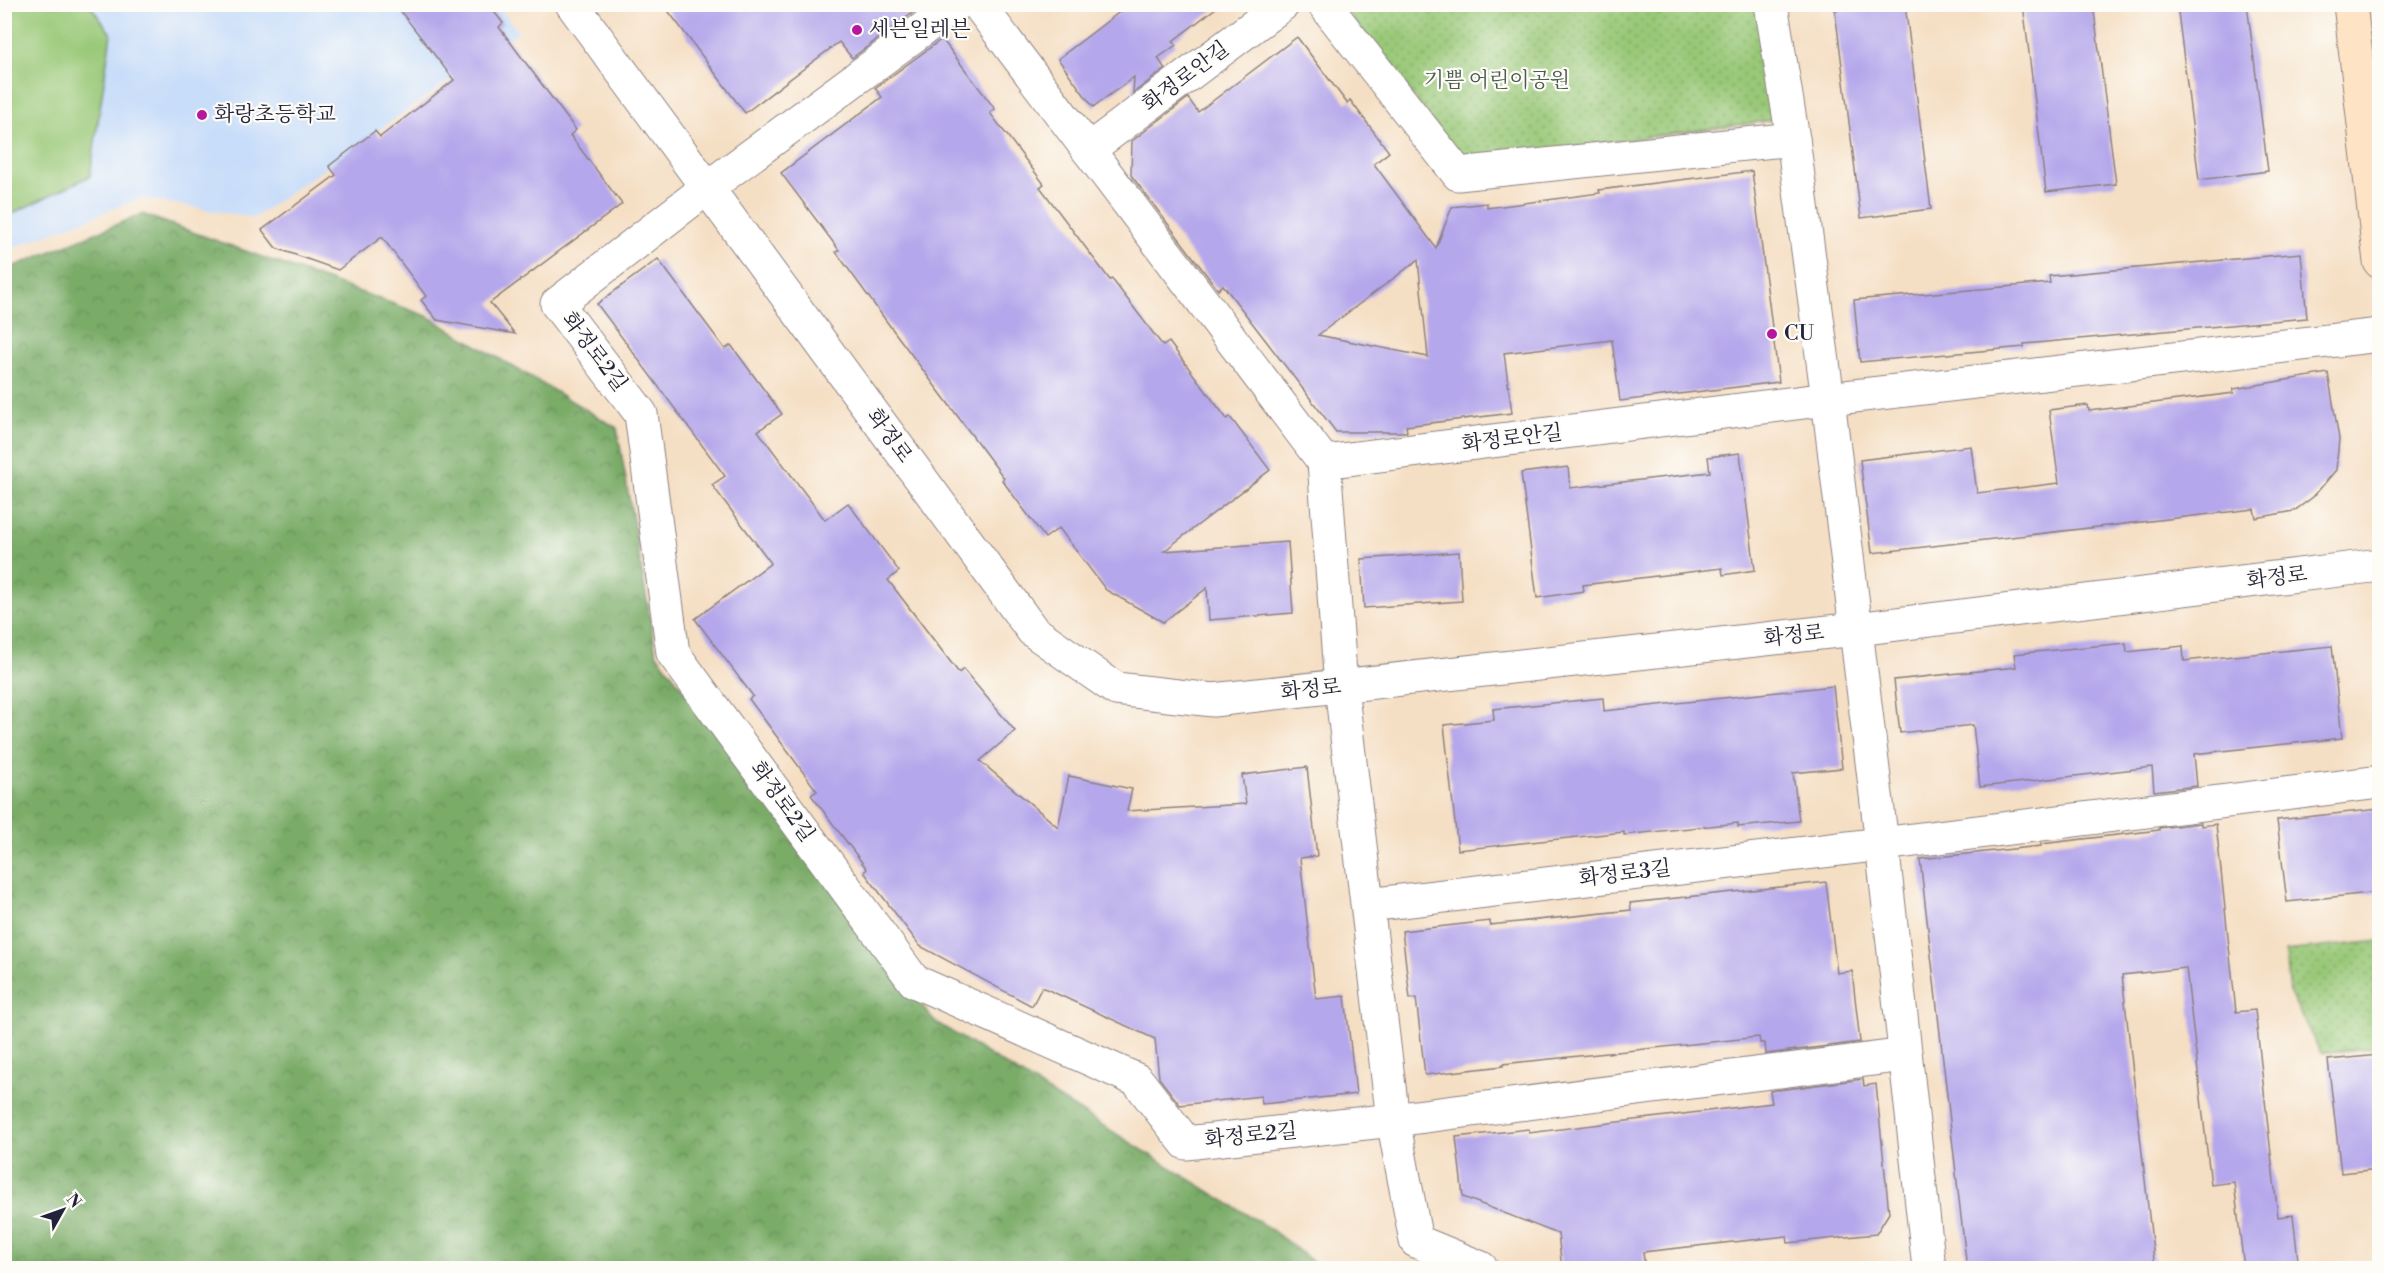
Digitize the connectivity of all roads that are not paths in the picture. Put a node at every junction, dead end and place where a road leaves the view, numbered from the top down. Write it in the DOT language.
graph roads {
  1 [pos="572,4"];
  2 [pos="957,4"];
  3 [pos="978,4"];
  4 [pos="1283,4"];
  5 [pos="1324,4"];
  6 [pos="1771,4"];
  7 [pos="2350,4"];
  8 [pos="1793,139"];
  9 [pos="1088,150"];
  10 [pos="707,188"];
  11 [pos="2379,262"];
  12 [pos="2379,335"];
  13 [pos="1828,399"];
  14 [pos="1324,462"];
  15 [pos="2379,565"];
  16 [pos="1856,629"];
  17 [pos="1341,687"];
  18 [pos="2379,782"];
  19 [pos="1882,844"];
  20 [pos="1368,904"];
  21 [pos="1905,1055"];
  22 [pos="1393,1120"];
  23 [pos="1481,1269"];
  24 [pos="1929,1269"];
  1 -- 10 [label="street, 화정로"];
  2 -- 10 [label="street"];
  3 -- 9 [label="street"];
  4 -- 9 [label="street, 화정로안길"];
  5 -- 8 [label="street"];
  6 -- 8 [label="street"];
  7 -- 11 [label="main road"];
  8 -- 13 [label="street"];
  9 -- 14 [label="street"];
  10 -- 17 [label="street, 화정로"];
  10 -- 22 [label="street, 화정로2길"];
  12 -- 13 [label="street, 화정로안길"];
  13 -- 14 [label="street, 화정로안길"];
  13 -- 16 [label="street"];
  14 -- 17 [label="street"];
  15 -- 16 [label="street, 화정로"];
  16 -- 17 [label="street, 화정로"];
  16 -- 19 [label="street"];
  17 -- 20 [label="street"];
  18 -- 19 [label="street, 화정로3길"];
  19 -- 20 [label="street, 화정로3길"];
  19 -- 21 [label="street"];
  20 -- 22 [label="street"];
  21 -- 22 [label="street"];
  21 -- 24 [label="street"];
  22 -- 23 [label="street"];
}
